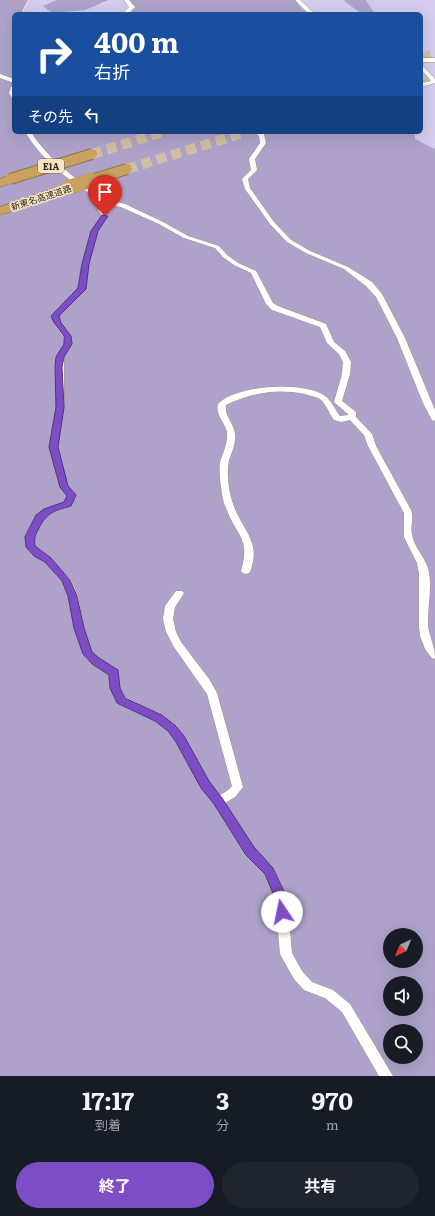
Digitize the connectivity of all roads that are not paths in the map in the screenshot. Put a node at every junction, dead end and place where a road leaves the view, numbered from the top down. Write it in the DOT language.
graph roads {
  1 [pos="126,0"];
  2 [pos="297,0"];
  3 [pos="127,12"];
  4 [pos="310,12"];
  5 [pos="423,60"];
  6 [pos="435,60"];
  7 [pos="423,73"];
  8 [pos="0,76"];
  9 [pos="12,81"];
  10 [pos="435,81"];
  11 [pos="423,84"];
  12 [pos="29,134"];
  13 [pos="261,134"];
  14 [pos="92,154"];
  15 [pos="127,169"];
  16 [pos="5,181"];
  17 [pos="102,201"];
  18 [pos="0,211"];
  19 [pos="352,417"];
  20 [pos="435,418"];
  21 [pos="246,572"];
  22 [pos="179,593"];
  23 [pos="435,655"];
  24 [pos="218,801"];
  25 [pos="386,1076"];
  1 -- 3 [label="street"];
  2 -- 4 [label="street"];
  5 -- 6 [label="street"];
  7 -- 10 [label="street"];
  8 -- 9 [label="street"];
  10 -- 11 [label="street"];
  12 -- 17 [label="street"];
  13 -- 20 [label="street"];
  14 -- 16 [label="highway, E1A, bridge"];
  15 -- 18 [label="highway, 新東名高速道路, bridge"];
  17 -- 19 [label="street"];
  17 -- 24 [label="street"];
  19 -- 21 [label="street"];
  19 -- 23 [label="street"];
  22 -- 24 [label="street"];
  24 -- 25 [label="street"];
}
